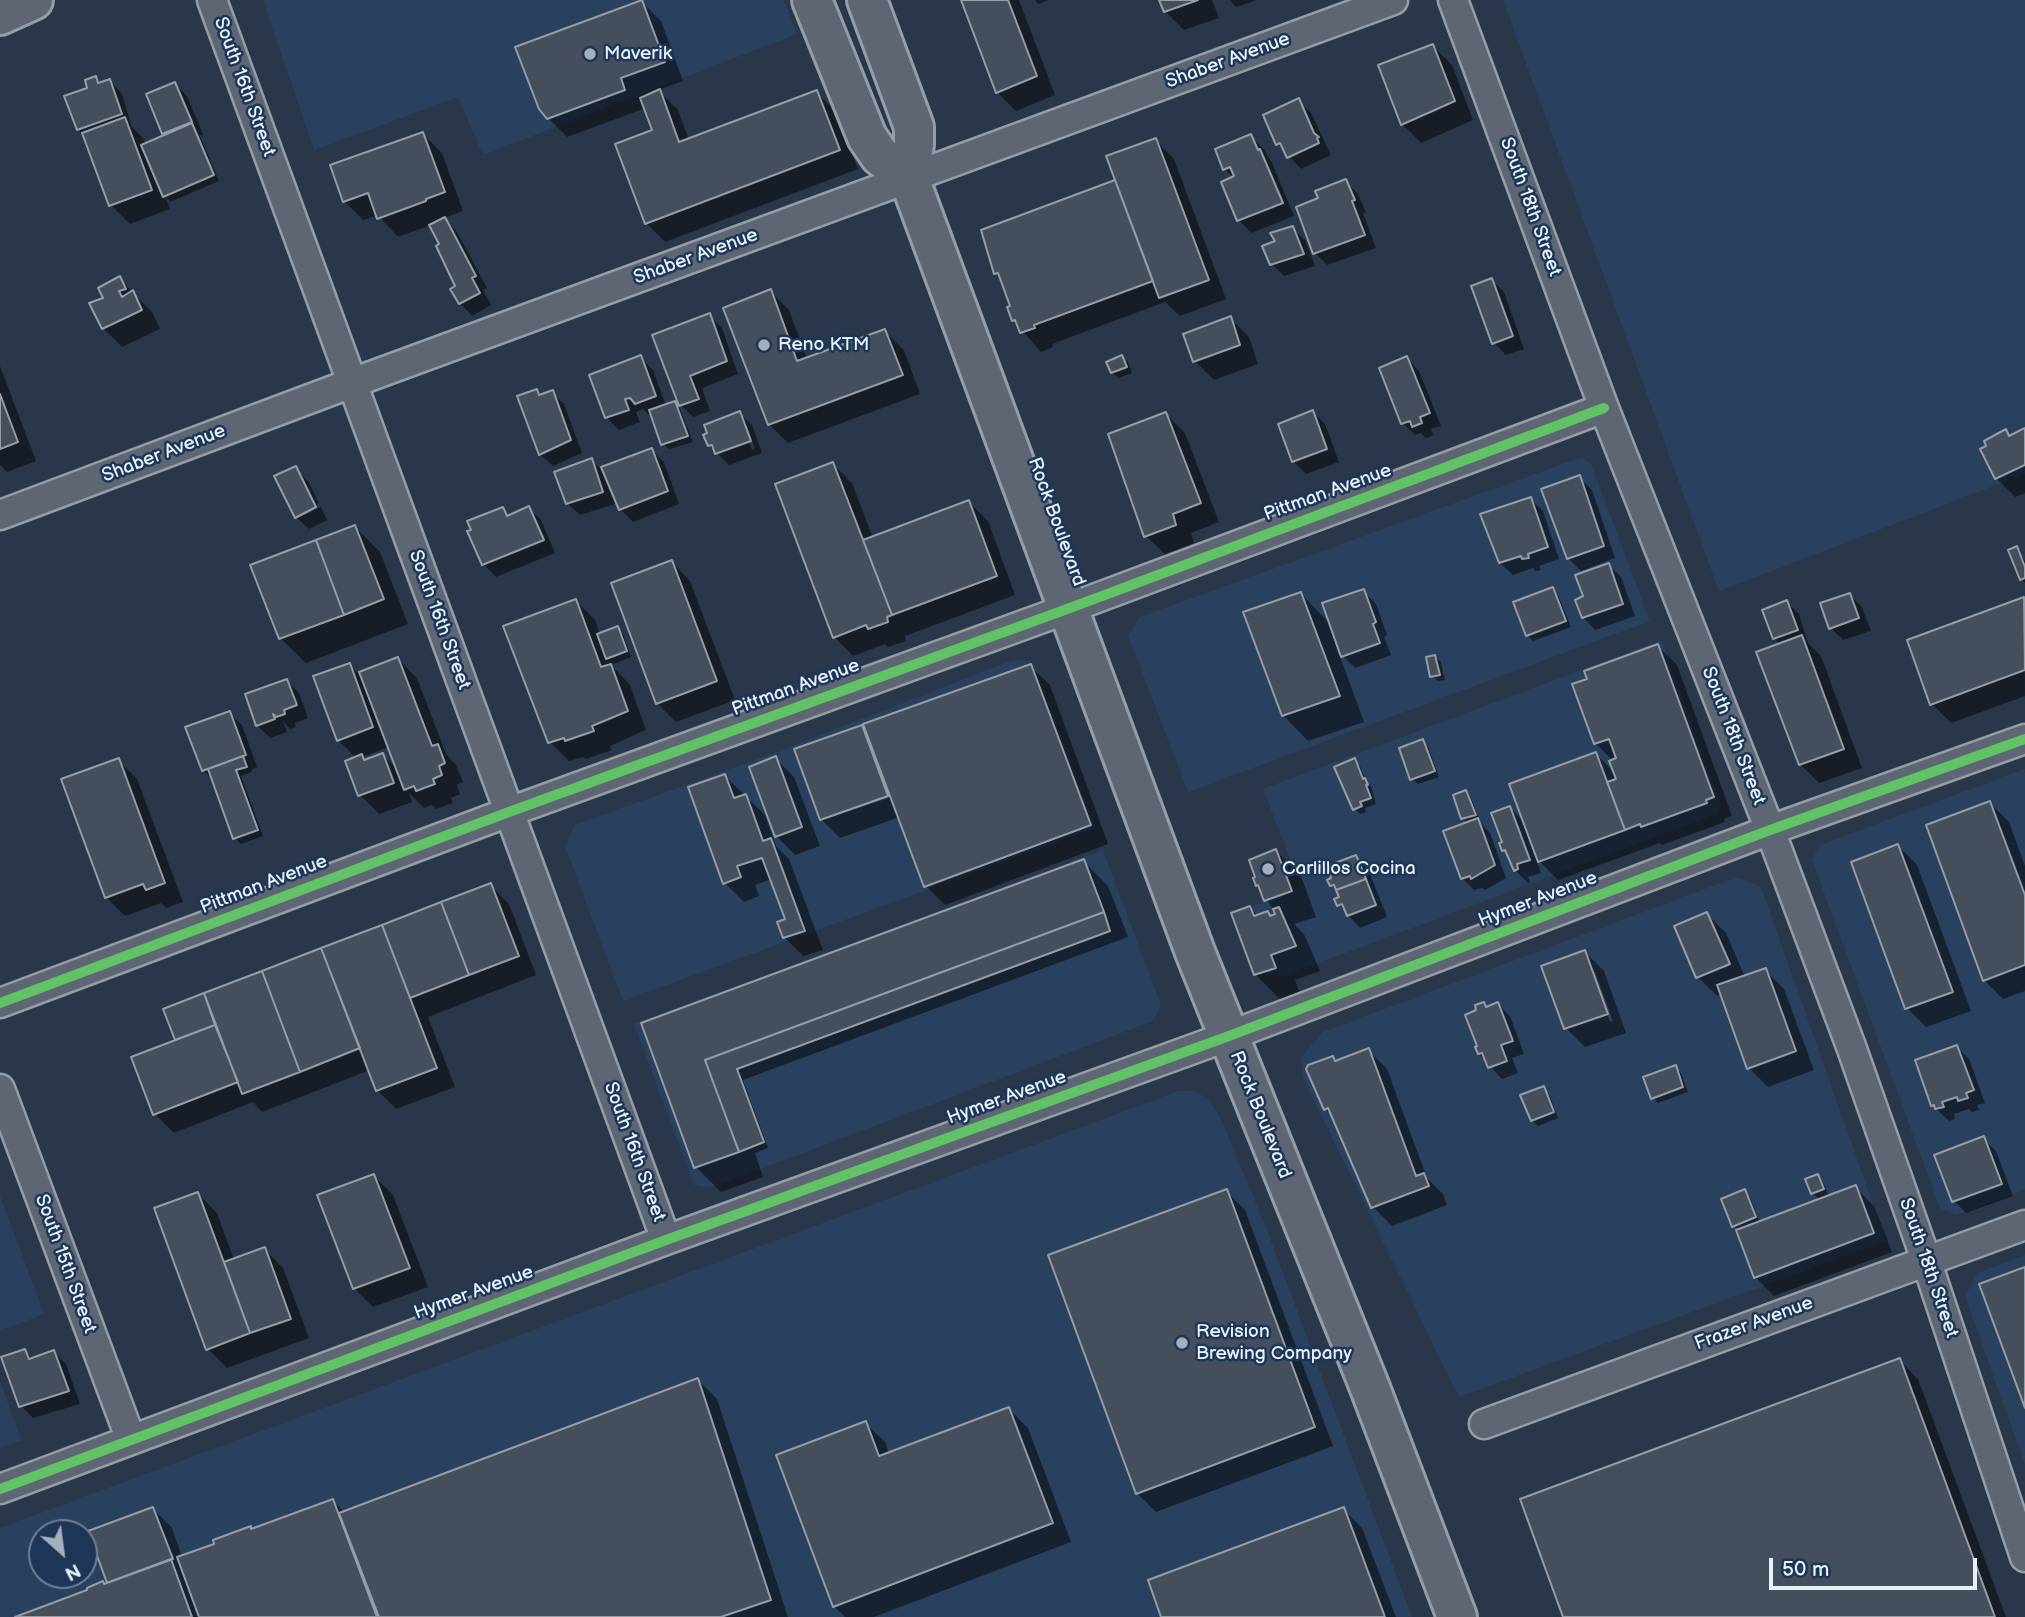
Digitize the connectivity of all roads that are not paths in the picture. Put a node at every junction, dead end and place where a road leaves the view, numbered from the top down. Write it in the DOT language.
graph roads {
  1 [pos="33,0"];
  2 [pos="212,0"];
  3 [pos="812,0"];
  4 [pos="867,0"];
  5 [pos="1393,0"];
  6 [pos="1453,0"];
  7 [pos="0,15"];
  8 [pos="909,178"];
  9 [pos="352,383"];
  10 [pos="1604,408"];
  11 [pos="0,515"];
  12 [pos="1070,608"];
  13 [pos="2025,739"];
  14 [pos="509,812"];
  15 [pos="1770,830"];
  16 [pos="0,1003"];
  17 [pos="1229,1036"];
  18 [pos="0,1089"];
  19 [pos="2025,1224"];
  20 [pos="666,1240"];
  21 [pos="1926,1260"];
  22 [pos="1484,1424"];
  23 [pos="131,1440"];
  24 [pos="0,1489"];
  25 [pos="2025,1557"];
  26 [pos="1457,1617"];
  1 -- 7 [label="main road"];
  2 -- 9 [label="street, South 16th Street"];
  3 -- 8 [label="main road"];
  4 -- 8 [label="main road, Rock Boulevard"];
  5 -- 8 [label="street, Shaber Avenue"];
  6 -- 10 [label="street, South 18th Street"];
  8 -- 9 [label="street, Shaber Avenue"];
  8 -- 12 [label="main road, Rock Boulevard"];
  9 -- 11 [label="street, Shaber Avenue"];
  9 -- 14 [label="street, South 16th Street"];
  10 -- 12 [label="street, Pittman Avenue"];
  10 -- 15 [label="street, South 18th Street"];
  12 -- 14 [label="street, Pittman Avenue"];
  12 -- 17 [label="main road, Rock Boulevard"];
  13 -- 15 [label="street, Hymer Avenue"];
  14 -- 16 [label="street, Pittman Avenue"];
  14 -- 20 [label="street, South 16th Street"];
  15 -- 17 [label="street, Hymer Avenue"];
  15 -- 21 [label="street, South 18th Street"];
  17 -- 20 [label="street, Hymer Avenue"];
  17 -- 26 [label="main road, Rock Boulevard"];
  18 -- 23 [label="street, South 15th Street"];
  19 -- 21 [label="street, Frazer Avenue"];
  20 -- 23 [label="street, Hymer Avenue"];
  21 -- 22 [label="street, Frazer Avenue"];
  21 -- 25 [label="street, South 18th Street"];
  23 -- 24 [label="street, Hymer Avenue"];
}
